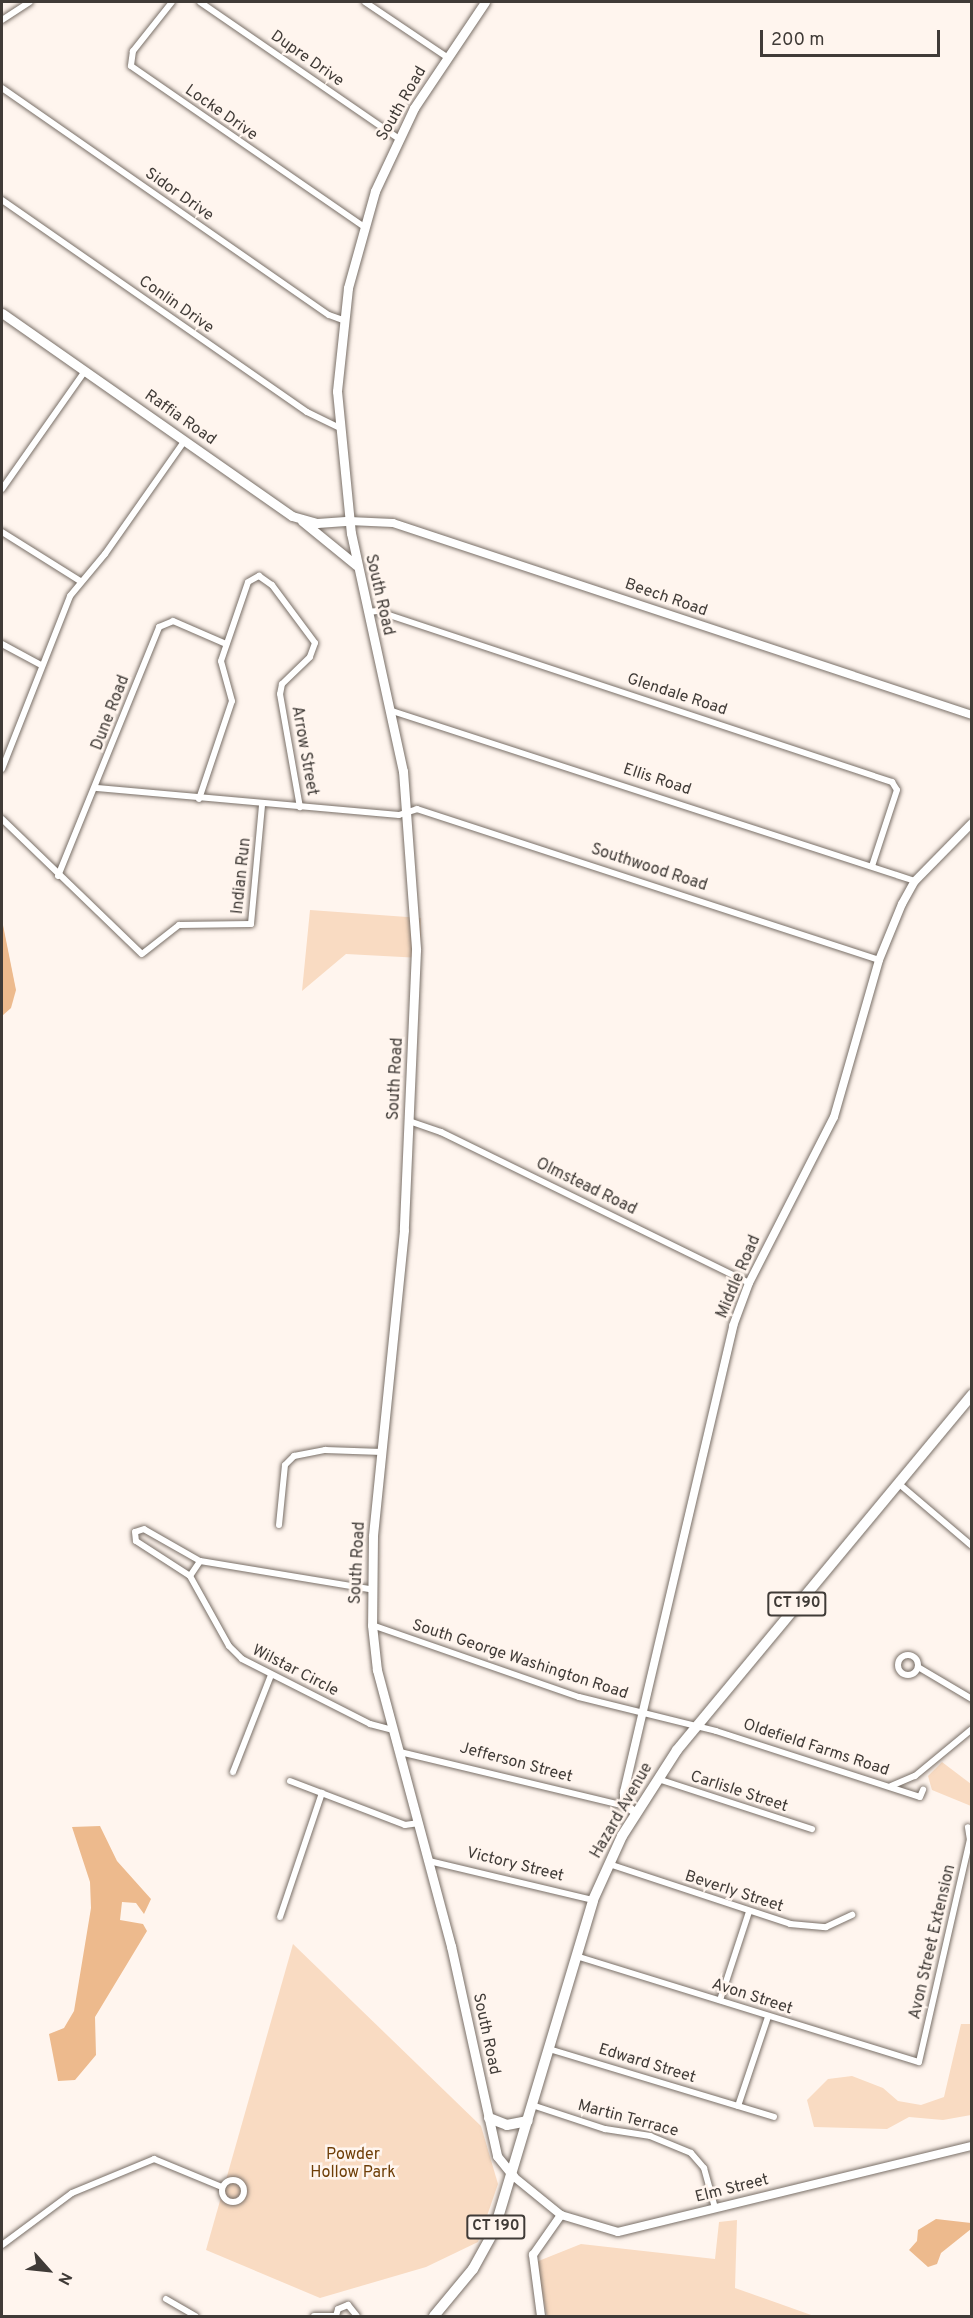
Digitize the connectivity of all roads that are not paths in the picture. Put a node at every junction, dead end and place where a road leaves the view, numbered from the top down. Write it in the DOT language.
graph roads {
  1 [pos="30,2"];
  2 [pos="172,2"];
  3 [pos="200,2"];
  4 [pos="365,2"];
  5 [pos="485,2"];
  6 [pos="2,20"];
  7 [pos="447,57"];
  8 [pos="2,88"];
  9 [pos="398,138"];
  10 [pos="2,200"];
  11 [pos="363,226"];
  12 [pos="2,313"];
  13 [pos="343,320"];
  14 [pos="86,371"];
  15 [pos="338,427"];
  16 [pos="185,440"];
  17 [pos="2,489"];
  18 [pos="302,521"];
  19 [pos="349,521"];
  20 [pos="2,536"];
  21 [pos="356,565"];
  22 [pos="80,581"];
  23 [pos="368,612"];
  24 [pos="2,644"];
  25 [pos="226,644"];
  26 [pos="40,665"];
  27 [pos="389,710"];
  28 [pos="972,715"];
  29 [pos="2,769"];
  30 [pos="97,788"];
  31 [pos="199,799"];
  32 [pos="262,805"];
  33 [pos="300,807"];
  34 [pos="409,813"];
  35 [pos="2,819"];
  36 [pos="972,823"];
  37 [pos="872,866"];
  38 [pos="58,876"];
  39 [pos="915,881"];
  40 [pos="879,960"];
  41 [pos="409,1121"];
  42 [pos="749,1283"];
  43 [pos="972,1395"];
  44 [pos="382,1452"];
  45 [pos="897,1483"];
  46 [pos="279,1525"];
  47 [pos="972,1546"];
  48 [pos="200,1561"];
  49 [pos="190,1575"];
  50 [pos="369,1589"];
  51 [pos="372,1625"];
  52 [pos="918,1668"];
  53 [pos="271,1675"];
  54 [pos="972,1699"];
  55 [pos="642,1714"];
  56 [pos="697,1725"];
  57 [pos="972,1729"];
  58 [pos="393,1730"];
  59 [pos="400,1752"];
  60 [pos="233,1772"];
  61 [pos="657,1779"];
  62 [pos="290,1781"];
  63 [pos="890,1786"];
  64 [pos="923,1790"];
  65 [pos="321,1793"];
  66 [pos="625,1806"];
  67 [pos="636,1813"];
  68 [pos="419,1823"];
  69 [pos="968,1827"];
  70 [pos="812,1829"];
  71 [pos="429,1860"];
  72 [pos="608,1863"];
  73 [pos="593,1900"];
  74 [pos="749,1912"];
  75 [pos="852,1915"];
  76 [pos="280,1917"];
  77 [pos="576,1956"];
  78 [pos="720,2000"];
  79 [pos="768,2017"];
  80 [pos="549,2049"];
  81 [pos="919,2062"];
  82 [pos="532,2105"];
  83 [pos="738,2106"];
  84 [pos="774,2117"];
  85 [pos="489,2118"];
  86 [pos="528,2121"];
  87 [pos="972,2146"];
  88 [pos="513,2176"];
  89 [pos="222,2187"];
  90 [pos="715,2208"];
  91 [pos="561,2215"];
  92 [pos="2,2245"];
  93 [pos="166,2299"];
  94 [pos="196,2316"];
  95 [pos="314,2316"];
  96 [pos="336,2316"];
  97 [pos="357,2316"];
  98 [pos="434,2316"];
  99 [pos="541,2316"];
  1 -- 6 [label="street"];
  2 -- 11 [label="street, Locke Drive"];
  3 -- 9 [label="street, Dupre Drive"];
  4 -- 7 [label="street"];
  5 -- 7 [label="main road, South Road"];
  7 -- 9 [label="main road, South Road"];
  8 -- 13 [label="street, Sidor Drive"];
  9 -- 11 [label="main road, South Road"];
  10 -- 15 [label="street, Conlin Drive"];
  11 -- 13 [label="main road, South Road"];
  12 -- 14 [label="main road, Raffia Road"];
  13 -- 15 [label="main road, South Road"];
  14 -- 16 [label="main road, Raffia Road"];
  14 -- 17 [label="street"];
  15 -- 19 [label="main road, South Road"];
  16 -- 18 [label="main road, Raffia Road"];
  16 -- 22 [label="street"];
  18 -- 19 [label="main road"];
  18 -- 21 [label="main road, Raffia Road"];
  19 -- 21 [label="main road, South Road"];
  19 -- 28 [label="street, Beech Road"];
  20 -- 22 [label="street"];
  21 -- 23 [label="main road, South Road"];
  22 -- 26 [label="street"];
  23 -- 27 [label="main road, South Road"];
  23 -- 37 [label="street, Glendale Road"];
  24 -- 26 [label="street"];
  25 -- 30 [label="street, Dune Road"];
  25 -- 31 [label="street, Arrow Street"];
  25 -- 33 [label="street, Arrow Street"];
  26 -- 29 [label="street"];
  27 -- 34 [label="main road, South Road"];
  27 -- 37 [label="street, Ellis Road"];
  30 -- 31 [label="street"];
  30 -- 38 [label="street, Dune Road"];
  31 -- 32 [label="street"];
  32 -- 33 [label="street"];
  32 -- 38 [label="street, Indian Run"];
  33 -- 34 [label="street"];
  34 -- 40 [label="street, Southwood Road"];
  34 -- 41 [label="main road, South Road"];
  35 -- 38 [label="street, Indian Run"];
  36 -- 39 [label="street, Middle Road"];
  37 -- 39 [label="street, Ellis Road"];
  39 -- 40 [label="street, Middle Road"];
  40 -- 42 [label="street, Middle Road"];
  41 -- 42 [label="street, Olmstead Road"];
  41 -- 44 [label="main road, South Road"];
  42 -- 55 [label="street, Middle Road"];
  43 -- 45 [label="main road, Hazard Avenue / CT 190"];
  44 -- 46 [label="street"];
  44 -- 50 [label="main road, South Road"];
  45 -- 47 [label="street"];
  45 -- 56 [label="main road, Hazard Avenue / CT 190"];
  48 -- 49 [label="street"];
  48 -- 49 [label="street, Wilstar Circle"];
  48 -- 50 [label="street, Wilstar Circle"];
  49 -- 53 [label="street, Wilstar Circle"];
  50 -- 51 [label="main road, South Road"];
  51 -- 55 [label="street, South George Washington Road"];
  51 -- 58 [label="main road, South Road"];
  52 -- 54 [label="street"];
  53 -- 58 [label="street, Wilstar Circle"];
  53 -- 60 [label="street"];
  55 -- 56 [label="street, South George Washington Road"];
  55 -- 66 [label="street, Middle Road"];
  56 -- 61 [label="main road, Hazard Avenue / CT 190"];
  56 -- 63 [label="street, Oldefield Farms Road"];
  57 -- 63 [label="street"];
  58 -- 59 [label="main road, South Road"];
  59 -- 66 [label="street, Jefferson Street"];
  59 -- 68 [label="main road, South Road"];
  61 -- 67 [label="main road, Hazard Avenue / CT 190"];
  61 -- 70 [label="street, Carlisle Street"];
  62 -- 65 [label="street"];
  63 -- 64 [label="street, Oldefield Farms Road"];
  65 -- 68 [label="street"];
  65 -- 76 [label="street"];
  66 -- 67 [label="street"];
  67 -- 72 [label="main road, Hazard Avenue / CT 190"];
  68 -- 71 [label="main road, South Road"];
  69 -- 81 [label="street, Avon Street Extension"];
  71 -- 73 [label="street, Victory Street"];
  71 -- 85 [label="main road, South Road"];
  72 -- 73 [label="main road, Hazard Avenue / CT 190"];
  72 -- 74 [label="street, Beverly Street"];
  73 -- 77 [label="main road, Hazard Avenue / CT 190"];
  74 -- 75 [label="street, Beverly Street"];
  74 -- 78 [label="street"];
  77 -- 78 [label="street, Avon Street"];
  77 -- 80 [label="main road, Hazard Avenue / CT 190"];
  78 -- 79 [label="street, Avon Street"];
  79 -- 81 [label="street, Avon Street"];
  79 -- 83 [label="street"];
  80 -- 82 [label="main road, Hazard Avenue / CT 190"];
  80 -- 83 [label="street, Edward Street"];
  82 -- 86 [label="main road, Hazard Avenue / CT 190"];
  82 -- 90 [label="street, Martin Terrace"];
  83 -- 84 [label="street, Edward Street"];
  85 -- 86 [label="main road"];
  85 -- 88 [label="main road, South Road"];
  86 -- 88 [label="main road, Hazard Avenue / CT 190"];
  87 -- 90 [label="street, Elm Street"];
  88 -- 91 [label="street, Elm Street"];
  88 -- 98 [label="main road, Hazard Avenue / CT 190"];
  89 -- 92 [label="street"];
  90 -- 91 [label="street, Elm Street"];
  91 -- 99 [label="street"];
  93 -- 94 [label="street"];
  95 -- 96 [label="street"];
  96 -- 97 [label="street"];
}
